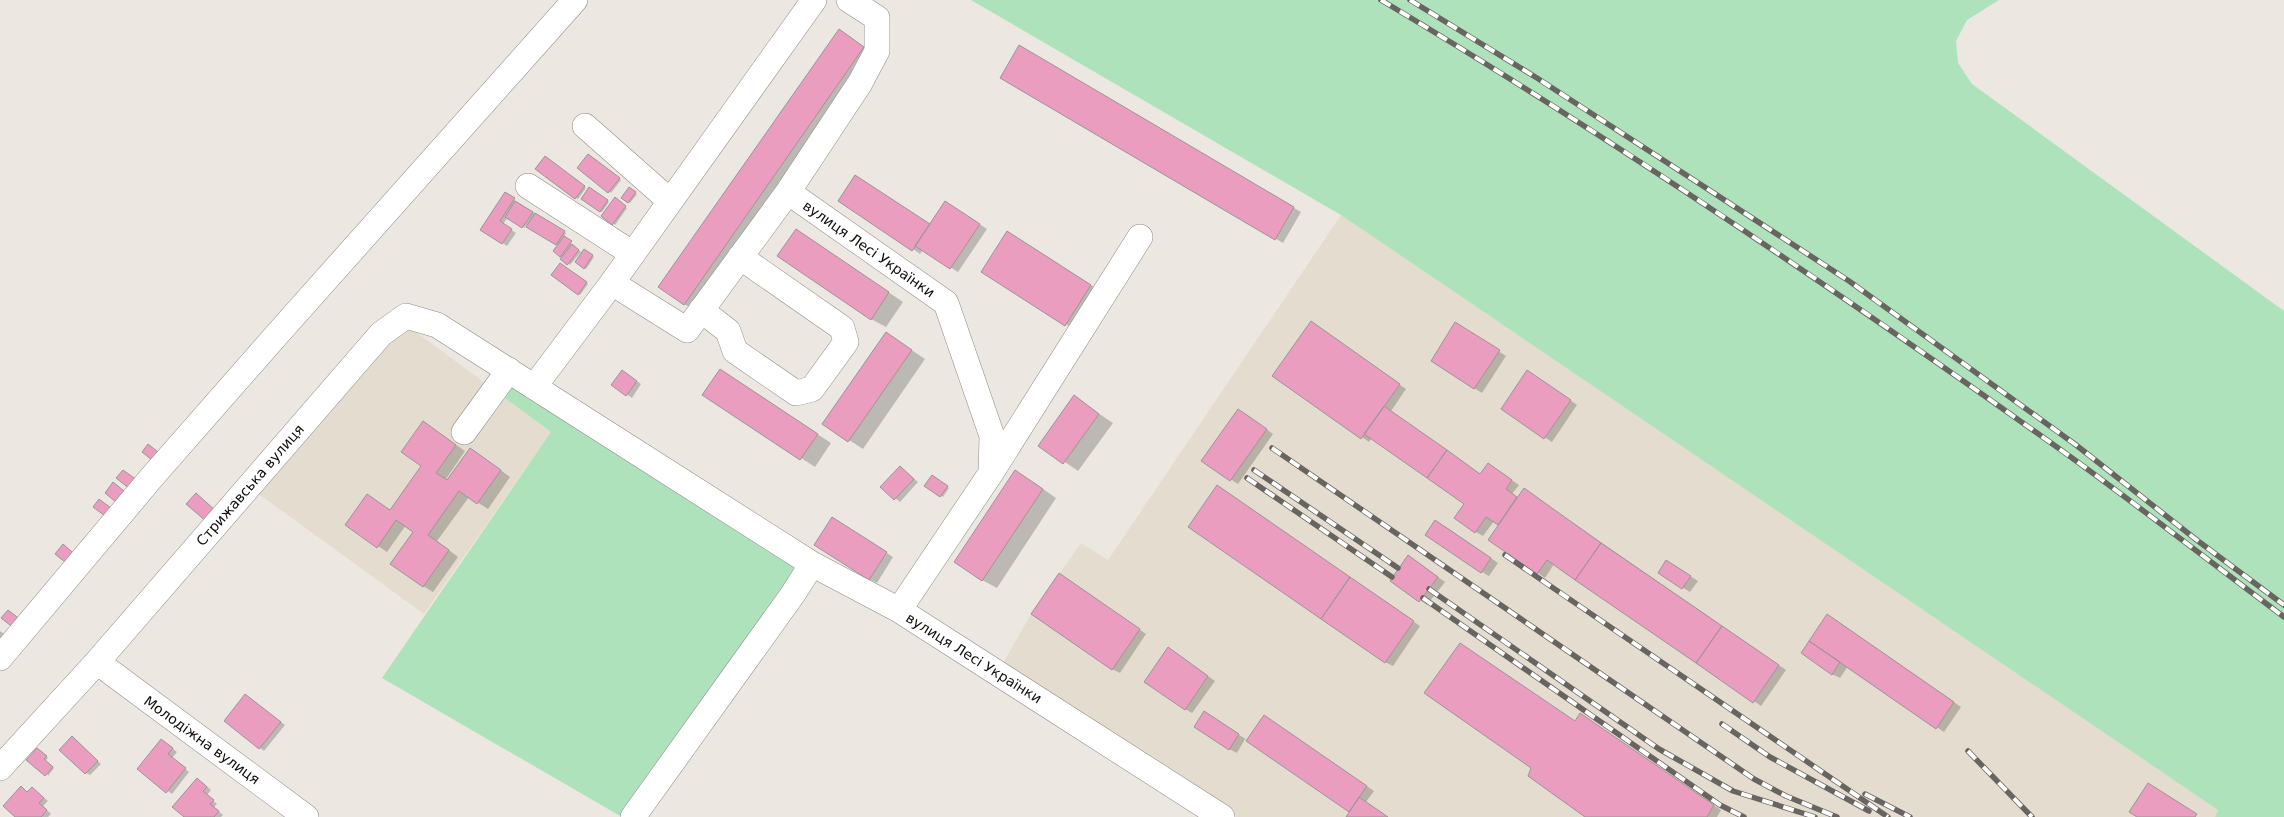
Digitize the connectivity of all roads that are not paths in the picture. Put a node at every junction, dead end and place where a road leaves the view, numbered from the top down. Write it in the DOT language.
graph roads {
  1 [pos="575,0"];
  2 [pos="814,0"];
  3 [pos="850,0"];
  4 [pos="585,126"];
  5 [pos="528,186"];
  6 [pos="788,192"];
  7 [pos="670,202"];
  8 [pos="1140,237"];
  9 [pos="633,254"];
  10 [pos="740,257"];
  11 [pos="612,283"];
  12 [pos="701,310"];
  13 [pos="509,370"];
  14 [pos="534,386"];
  15 [pos="464,432"];
  16 [pos="991,473"];
  17 [pos="812,564"];
  18 [pos="899,610"];
  19 [pos="0,658"];
  20 [pos="97,662"];
  21 [pos="0,768"];
  22 [pos="306,817"];
  23 [pos="633,817"];
  24 [pos="1222,817"];
  1 -- 19 [label="street"];
  2 -- 7 [label="street"];
  3 -- 6 [label="street"];
  4 -- 7 [label="street"];
  5 -- 9 [label="street"];
  6 -- 10 [label="street"];
  6 -- 16 [label="street, вулиця Лесі Українки"];
  7 -- 9 [label="street"];
  8 -- 16 [label="street"];
  9 -- 11 [label="street"];
  10 -- 12 [label="street"];
  10 -- 12 [label="street"];
  11 -- 12 [label="street"];
  11 -- 14 [label="street"];
  13 -- 14 [label="street, Стрижавська вулиця"];
  13 -- 15 [label="street"];
  13 -- 20 [label="street, Стрижавська вулиця"];
  14 -- 17 [label="street, Стрижавська вулиця"];
  16 -- 18 [label="street, вулиця Лесі Українки"];
  17 -- 18 [label="street, Стрижавська вулиця"];
  17 -- 23 [label="street"];
  18 -- 24 [label="street, вулиця Лесі Українки"];
  20 -- 21 [label="street, Стрижавська вулиця"];
  20 -- 22 [label="street, Молодіжна вулиця"];
}
